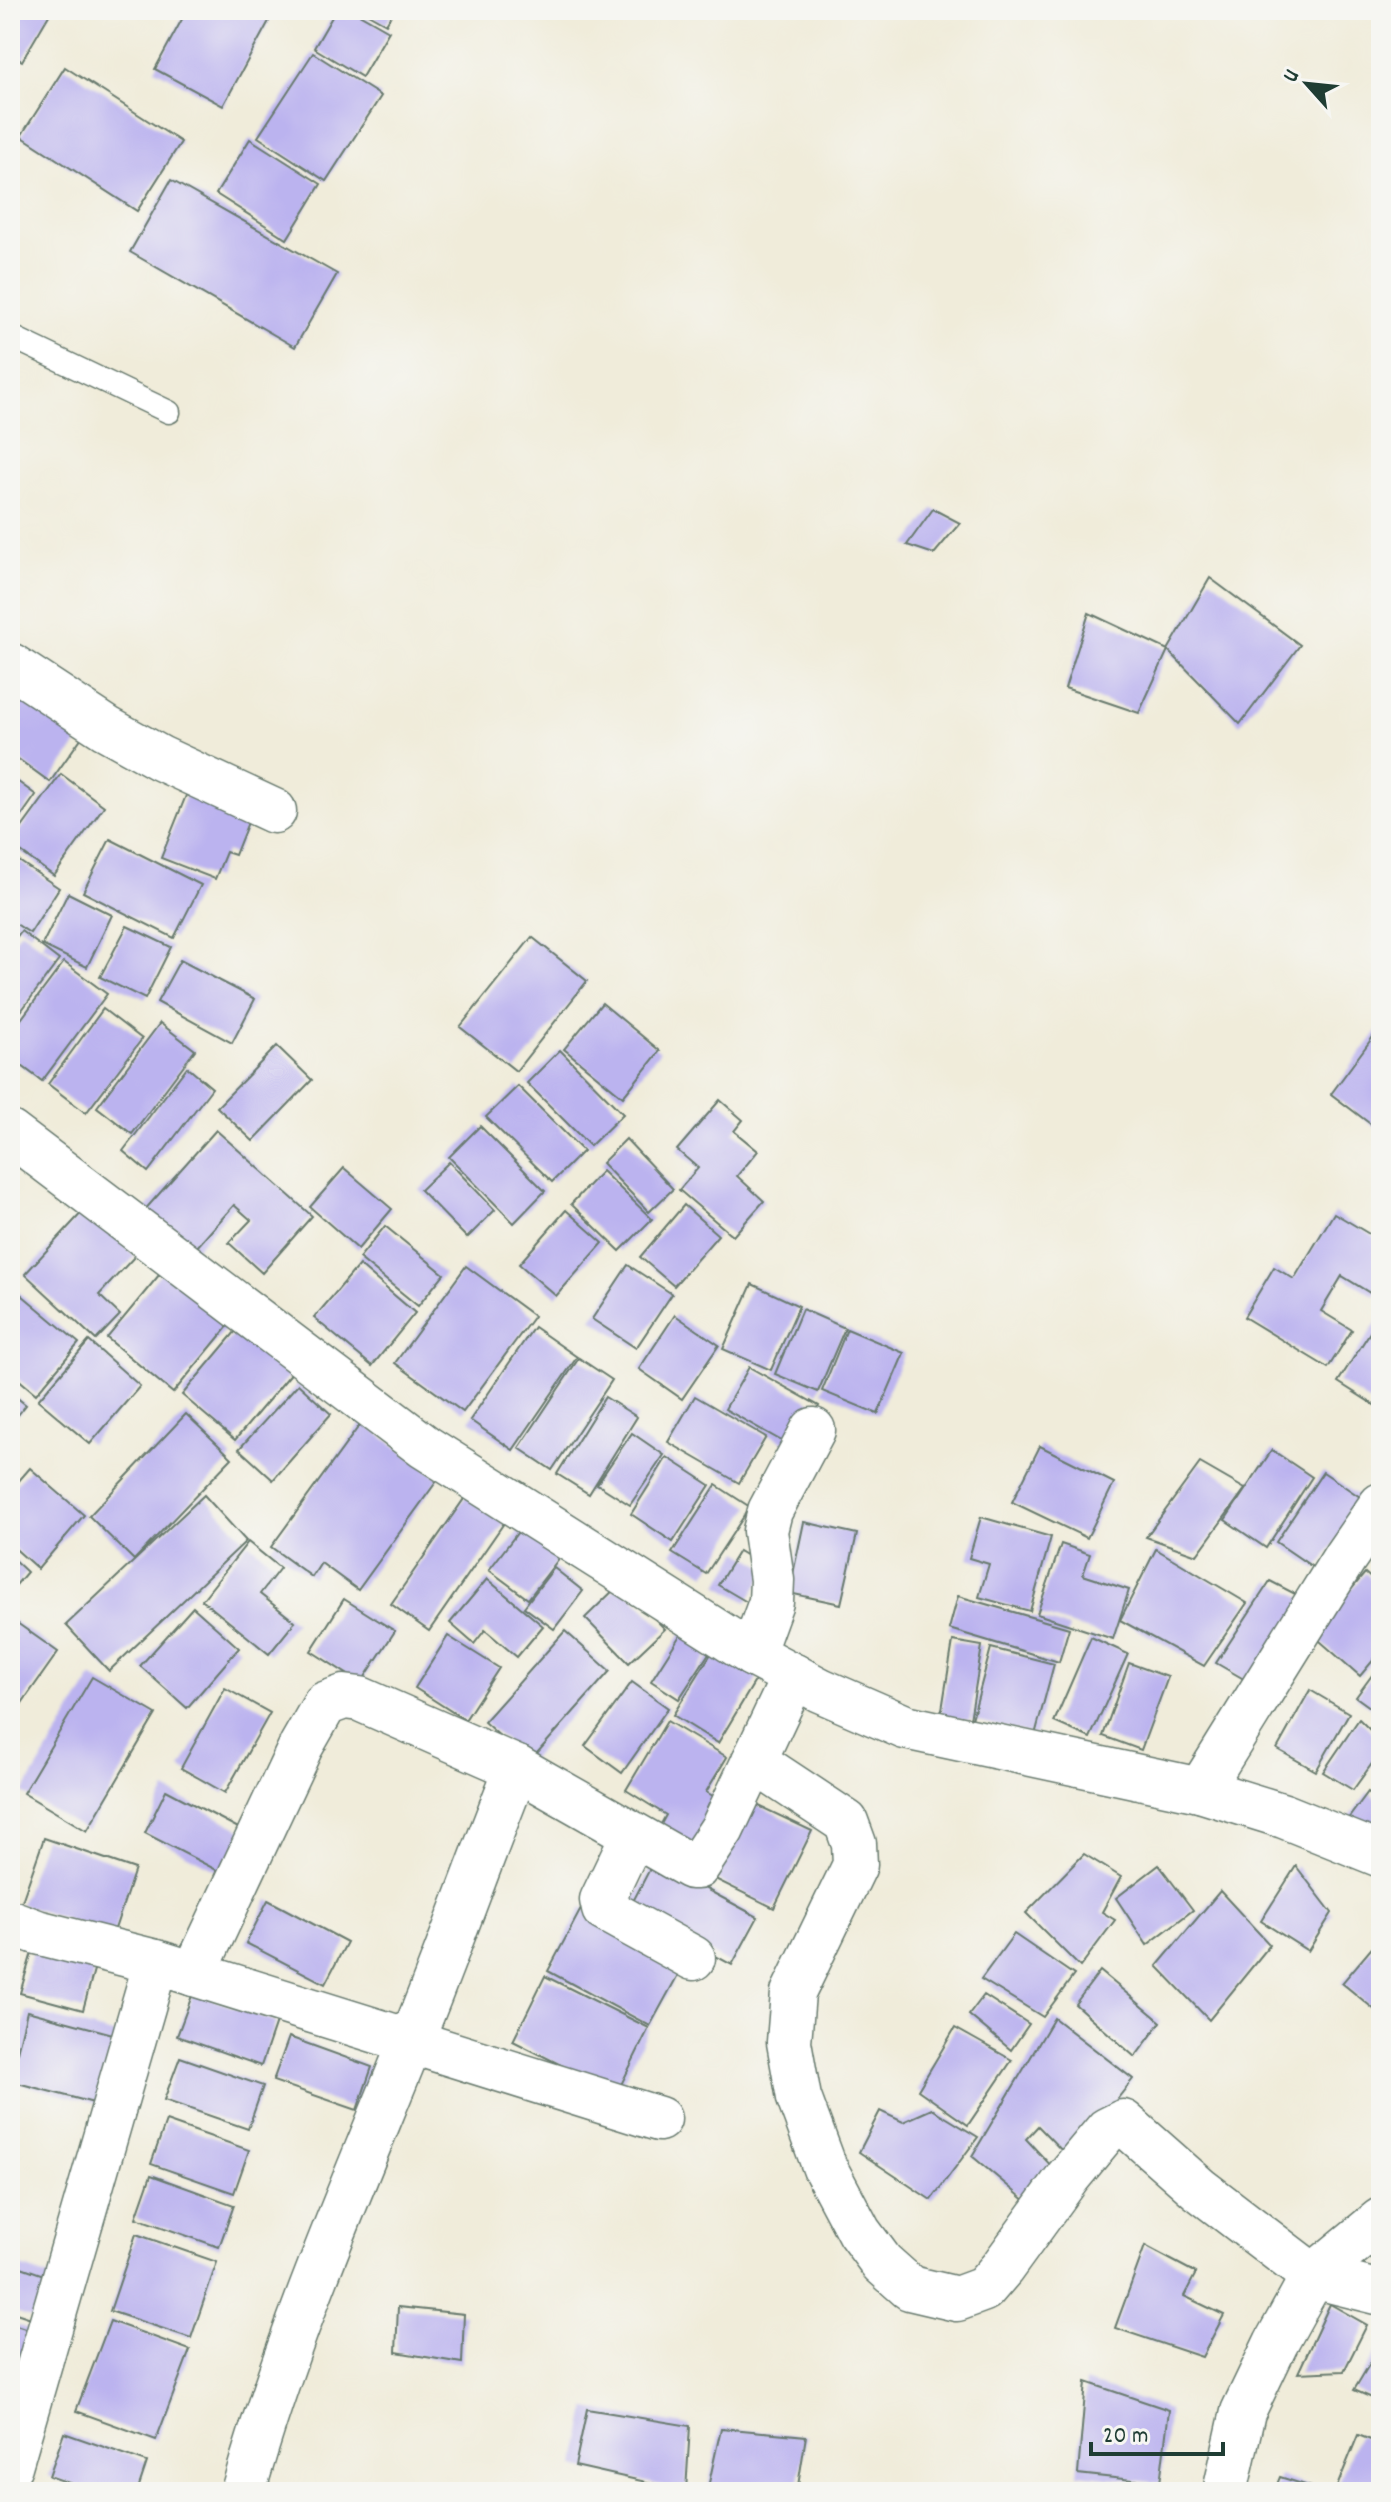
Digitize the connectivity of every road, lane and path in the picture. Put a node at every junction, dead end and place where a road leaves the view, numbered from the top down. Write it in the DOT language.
graph roads {
  1 [pos="10,336"];
  2 [pos="169,412"];
  3 [pos="13,672"];
  4 [pos="274,811"];
  5 [pos="10,1133"];
  6 [pos="813,1430"];
  7 [pos="1381,1505"];
  8 [pos="752,1654"];
  9 [pos="794,1676"];
  10 [pos="754,1761"];
  11 [pos="517,1768"];
  12 [pos="1200,1790"];
  13 [pos="633,1835"];
  14 [pos="1381,1855"];
  15 [pos="10,1922"];
  16 [pos="693,1958"];
  17 [pos="175,1968"];
  18 [pos="412,2040"];
  19 [pos="659,2119"];
  20 [pos="1381,2220"];
  21 [pos="1313,2276"];
  22 [pos="1381,2293"];
  23 [pos="10,2466"];
  24 [pos="243,2492"];
  25 [pos="1225,2492"];
  1 -- 2 [label="lane"];
  3 -- 4 [label="street"];
  5 -- 8 [label="street"];
  6 -- 8 [label="street"];
  7 -- 12 [label="street"];
  8 -- 9 [label="street"];
  9 -- 10 [label="street"];
  9 -- 12 [label="street"];
  10 -- 13 [label="street"];
  10 -- 21 [label="street"];
  11 -- 13 [label="street"];
  11 -- 17 [label="street"];
  11 -- 18 [label="street"];
  12 -- 14 [label="street"];
  13 -- 16 [label="street"];
  15 -- 17 [label="street"];
  17 -- 18 [label="street"];
  17 -- 23 [label="street"];
  18 -- 19 [label="street"];
  18 -- 24 [label="street"];
  20 -- 21 [label="street"];
  21 -- 22 [label="street"];
  21 -- 25 [label="street"];
}
